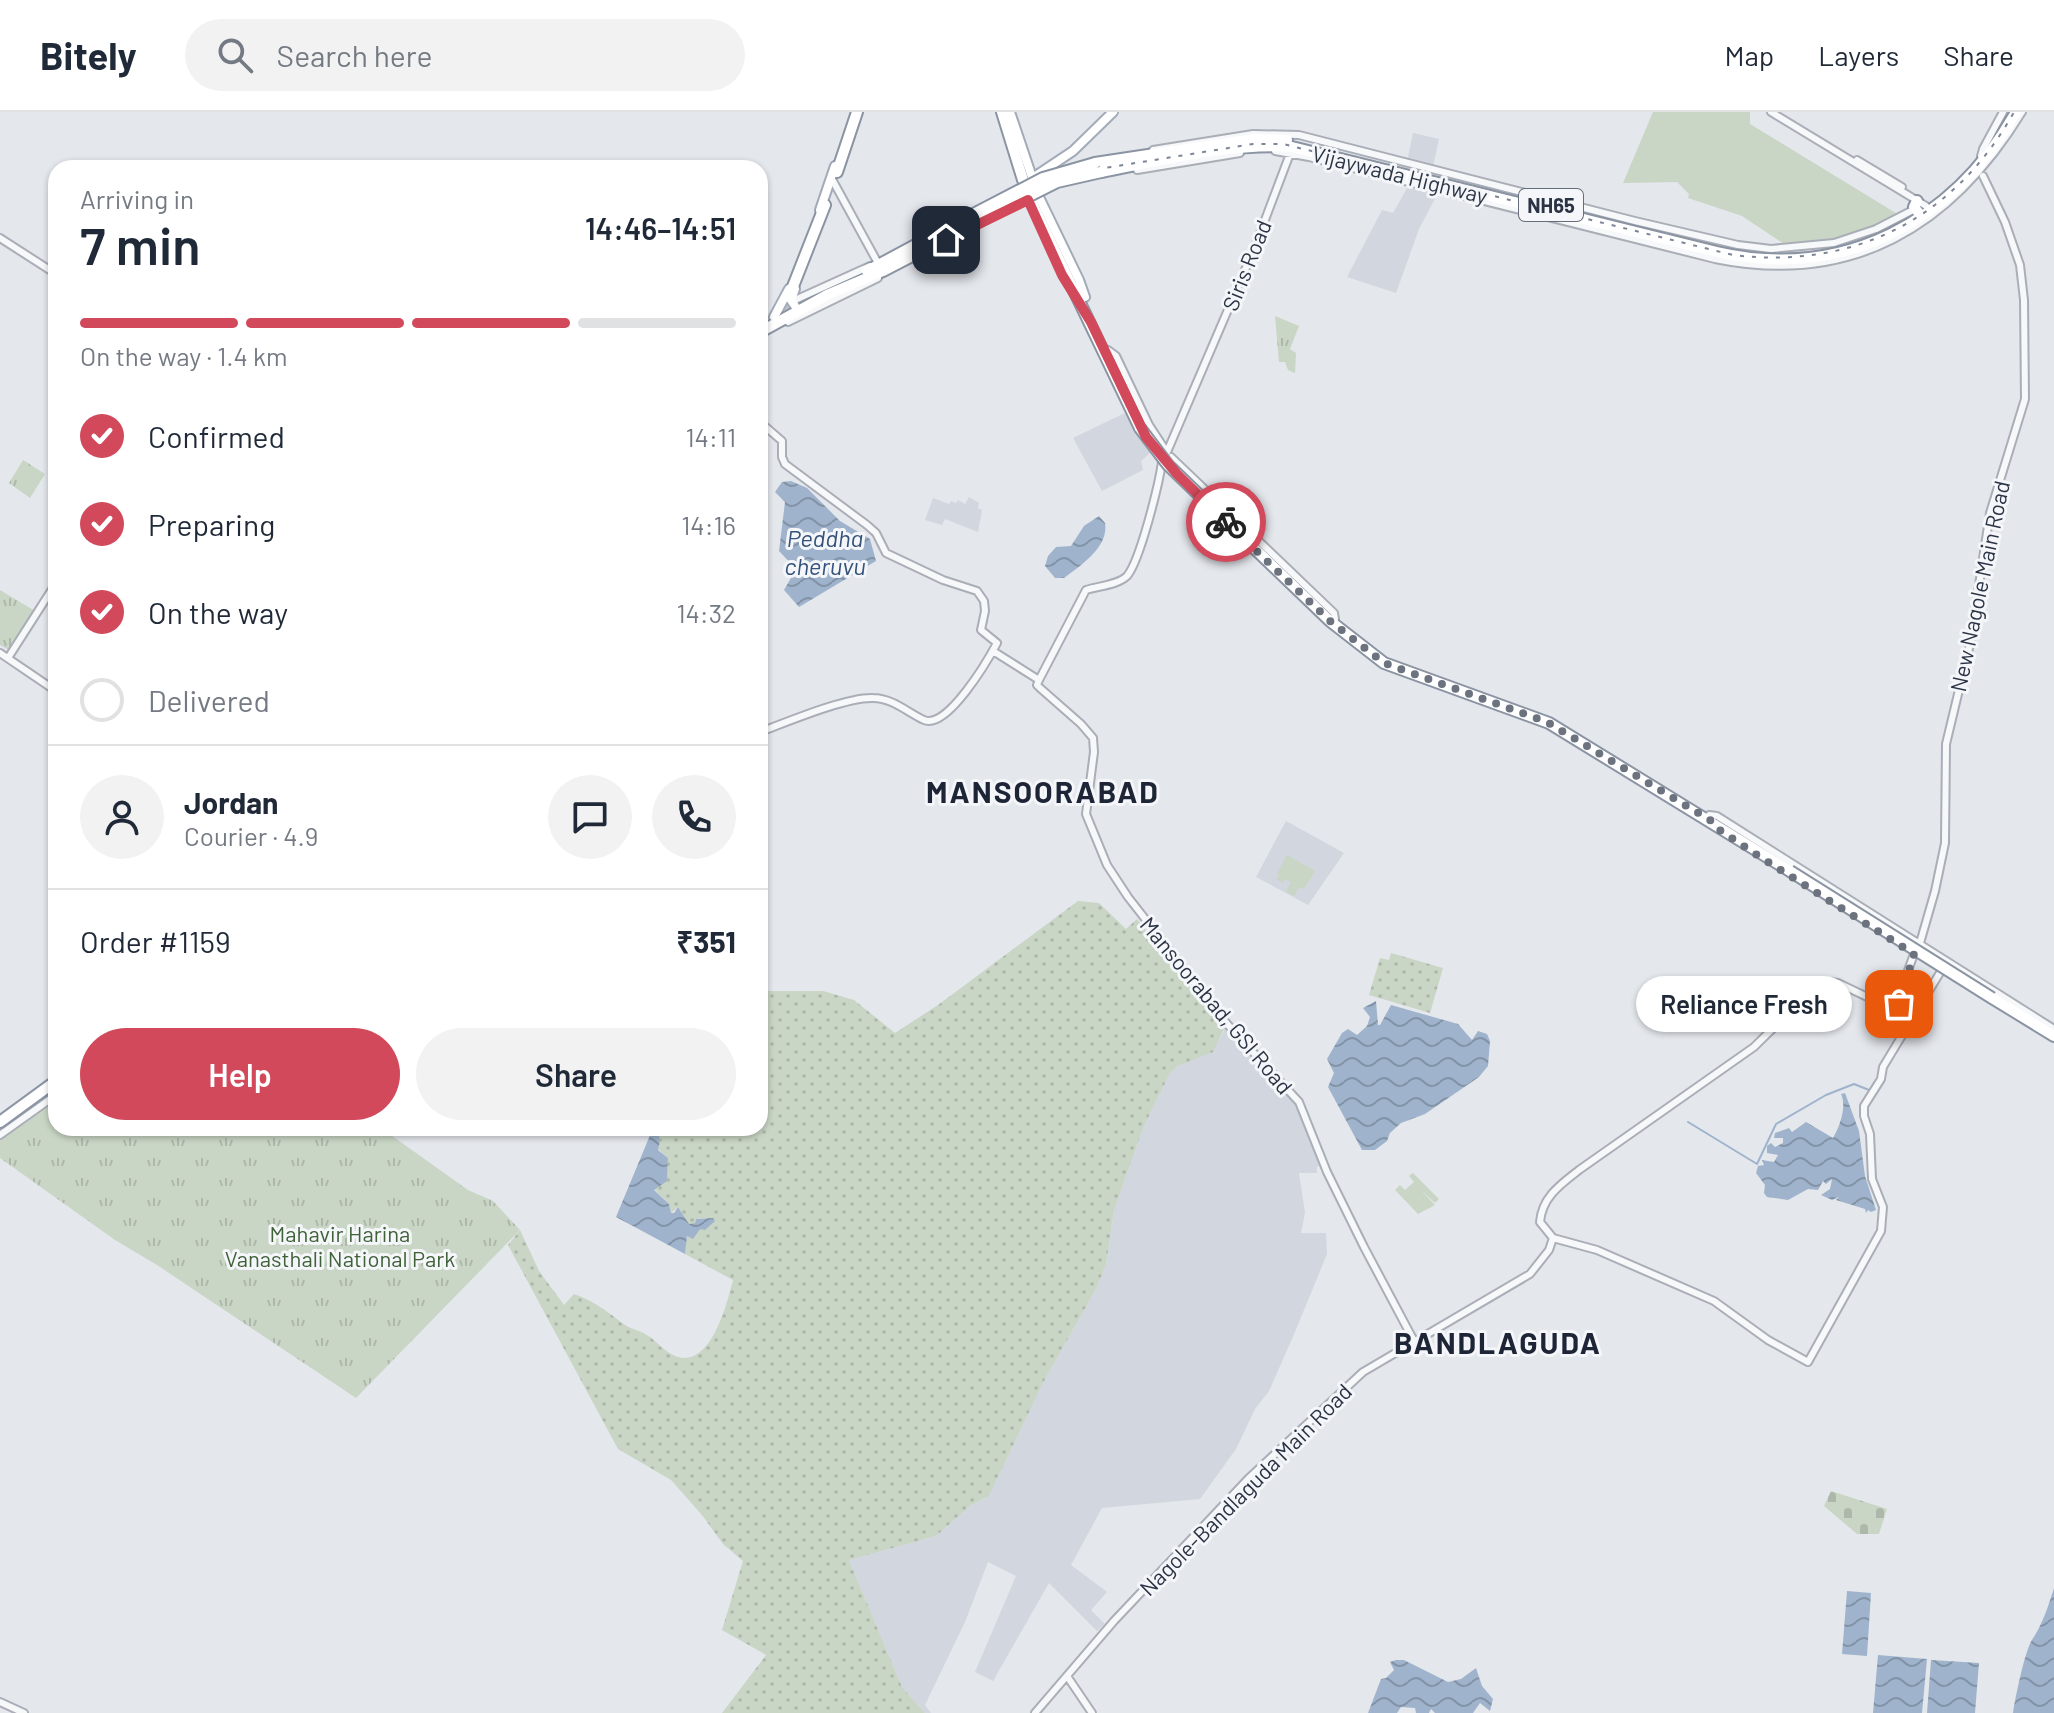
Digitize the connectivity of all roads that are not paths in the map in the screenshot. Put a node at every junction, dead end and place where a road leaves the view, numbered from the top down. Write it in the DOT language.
graph roads {
  1 [pos="857,112"];
  2 [pos="1113,112"];
  3 [pos="1771,112"];
  4 [pos="1779,112"];
  5 [pos="2006,112"];
  6 [pos="2016,112"];
  7 [pos="2022,112"];
  8 [pos="1006,115"];
  9 [pos="1245,143"];
  10 [pos="1833,148"];
  11 [pos="1291,150"];
  12 [pos="1341,153"];
  13 [pos="1150,162"];
  14 [pos="1980,172"];
  15 [pos="835,176"];
  16 [pos="1435,180"];
  17 [pos="1046,181"];
  18 [pos="825,205"];
  19 [pos="1922,205"];
  20 [pos="997,206"];
  21 [pos="1576,209"];
  22 [pos="966,223"];
  23 [pos="1628,228"];
  24 [pos="0,238"];
  25 [pos="1723,244"];
  26 [pos="1776,257"];
  27 [pos="891,258"];
  28 [pos="48,269"];
  29 [pos="880,269"];
  30 [pos="790,299"];
  31 [pos="781,319"];
  32 [pos="768,325"];
  33 [pos="1106,352"];
  34 [pos="768,429"];
  35 [pos="1169,453"];
  36 [pos="1162,462"];
  37 [pos="48,596"];
  38 [pos="1333,620"];
  39 [pos="993,651"];
  40 [pos="0,653"];
  41 [pos="8,658"];
  42 [pos="1039,680"];
  43 [pos="48,686"];
  44 [pos="768,729"];
  45 [pos="1710,818"];
  46 [pos="1834,890"];
  47 [pos="1828,899"];
  48 [pos="1889,924"];
  49 [pos="1883,934"];
  50 [pos="1920,943"];
  51 [pos="1914,954"];
  52 [pos="1941,971"];
  53 [pos="1972,976"];
  54 [pos="1966,986"];
  55 [pos="1902,987"];
  56 [pos="1907,1024"];
  57 [pos="2054,1034"];
  58 [pos="48,1085"];
  59 [pos="48,1095"];
  60 [pos="48,1101"];
  61 [pos="0,1119"];
  62 [pos="0,1128"];
  63 [pos="0,1135"];
  64 [pos="1553,1238"];
  65 [pos="1414,1341"];
  66 [pos="1066,1677"];
  67 [pos="0,1702"];
  68 [pos="24,1713"];
  69 [pos="1035,1713"];
  70 [pos="1090,1713"];
  1 -- 15 [label="highway"];
  1 -- 30 [label="main road"];
  2 -- 17 [label="main road"];
  3 -- 10 [label="street"];
  4 -- 10 [label="street"];
  5 -- 19 [label="highway, Vijaywada Highway / NH65"];
  6 -- 14 [label="highway, Vijaywada Highway / NH65"];
  7 -- 14 [label="street"];
  8 -- 17 [label="highway"];
  9 -- 11 [label="highway, Vijaywada Highway / NH65"];
  9 -- 12 [label="highway, Vijaywada Highway / NH65"];
  9 -- 13 [label="highway, Vijaywada Highway / NH65"];
  9 -- 17 [label="main road, Vijaywada Highway"];
  10 -- 19 [label="street"];
  11 -- 12 [label="highway, Vijaywada Highway / NH65"];
  11 -- 13 [label="street"];
  11 -- 14 [label="street"];
  11 -- 35 [label="street, Siris Road"];
  12 -- 16 [label="highway, Vijaywada Highway / NH65"];
  12 -- 17 [label="street"];
  12 -- 21 [label="street"];
  13 -- 17 [label="main road, Vijaywada Highway / NH65"];
  13 -- 22 [label="highway, NH65, bridge"];
  14 -- 19 [label="highway, Vijaywada Highway / NH65"];
  14 -- 50 [label="street, New Nagole Main Road"];
  15 -- 18 [label="main road"];
  15 -- 29 [label="street"];
  16 -- 21 [label="highway, Vijaywada Highway / NH65"];
  16 -- 23 [label="highway, Vijaywada Highway / NH65"];
  17 -- 20 [label="main road, Vijaywada Highway"];
  17 -- 33 [label="highway"];
  18 -- 30 [label="highway"];
  19 -- 25 [label="street"];
  19 -- 26 [label="highway, Vijaywada Highway / NH65"];
  20 -- 27 [label="main road, Vijaywada Highway"];
  20 -- 29 [label="street"];
  20 -- 29 [label="main road, Vijaywada Highway"];
  21 -- 23 [label="highway, Vijaywada Highway / NH65"];
  21 -- 25 [label="street"];
  22 -- 27 [label="highway, NH65"];
  22 -- 29 [label="highway, NH65"];
  23 -- 25 [label="highway, Vijaywada Highway / NH65"];
  23 -- 26 [label="highway, Vijaywada Highway / NH65"];
  24 -- 28 [label="street"];
  25 -- 26 [label="highway, Vijaywada Highway / NH65"];
  27 -- 29 [label="highway, Vijaywada Highway / NH65"];
  29 -- 30 [label="highway, Vijaywada Highway / NH65"];
  29 -- 31 [label="highway, Vijaywada Highway / NH65"];
  30 -- 31 [label="highway, Vijaywada Highway / NH65"];
  31 -- 32 [label="highway, Vijaywada Highway / NH65"];
  33 -- 35 [label="street"];
  33 -- 36 [label="street"];
  33 -- 38 [label="highway, bridge"];
  34 -- 39 [label="street"];
  35 -- 36 [label="street, Siris Road"];
  35 -- 38 [label="street"];
  36 -- 38 [label="street"];
  36 -- 42 [label="street"];
  37 -- 41 [label="street"];
  38 -- 45 [label="highway"];
  39 -- 42 [label="street, Mansoorabad, GSI Road"];
  39 -- 44 [label="street"];
  40 -- 41 [label="street"];
  41 -- 43 [label="street"];
  42 -- 65 [label="street, Mansoorabad, GSI Road"];
  45 -- 46 [label="street"];
  45 -- 47 [label="street"];
  45 -- 57 [label="highway, bridge"];
  46 -- 47 [label="street"];
  46 -- 48 [label="street"];
  47 -- 49 [label="street"];
  48 -- 49 [label="street"];
  48 -- 50 [label="street"];
  49 -- 51 [label="street"];
  50 -- 53 [label="street"];
  51 -- 52 [label="street"];
  51 -- 55 [label="street"];
  52 -- 54 [label="street"];
  52 -- 56 [label="street"];
  53 -- 54 [label="street"];
  53 -- 57 [label="street"];
  54 -- 57 [label="street"];
  55 -- 56 [label="street"];
  55 -- 64 [label="street"];
  56 -- 64 [label="street"];
  58 -- 61 [label="highway"];
  59 -- 62 [label="highway"];
  60 -- 63 [label="street"];
  64 -- 65 [label="street, Nagole-Bandlaguda Main Road"];
  65 -- 66 [label="street, Nagole-Bandlaguda Main Road"];
  66 -- 69 [label="street, Nagole-Bandlaguda Main Road"];
  66 -- 70 [label="street"];
  67 -- 68 [label="street"];
}
